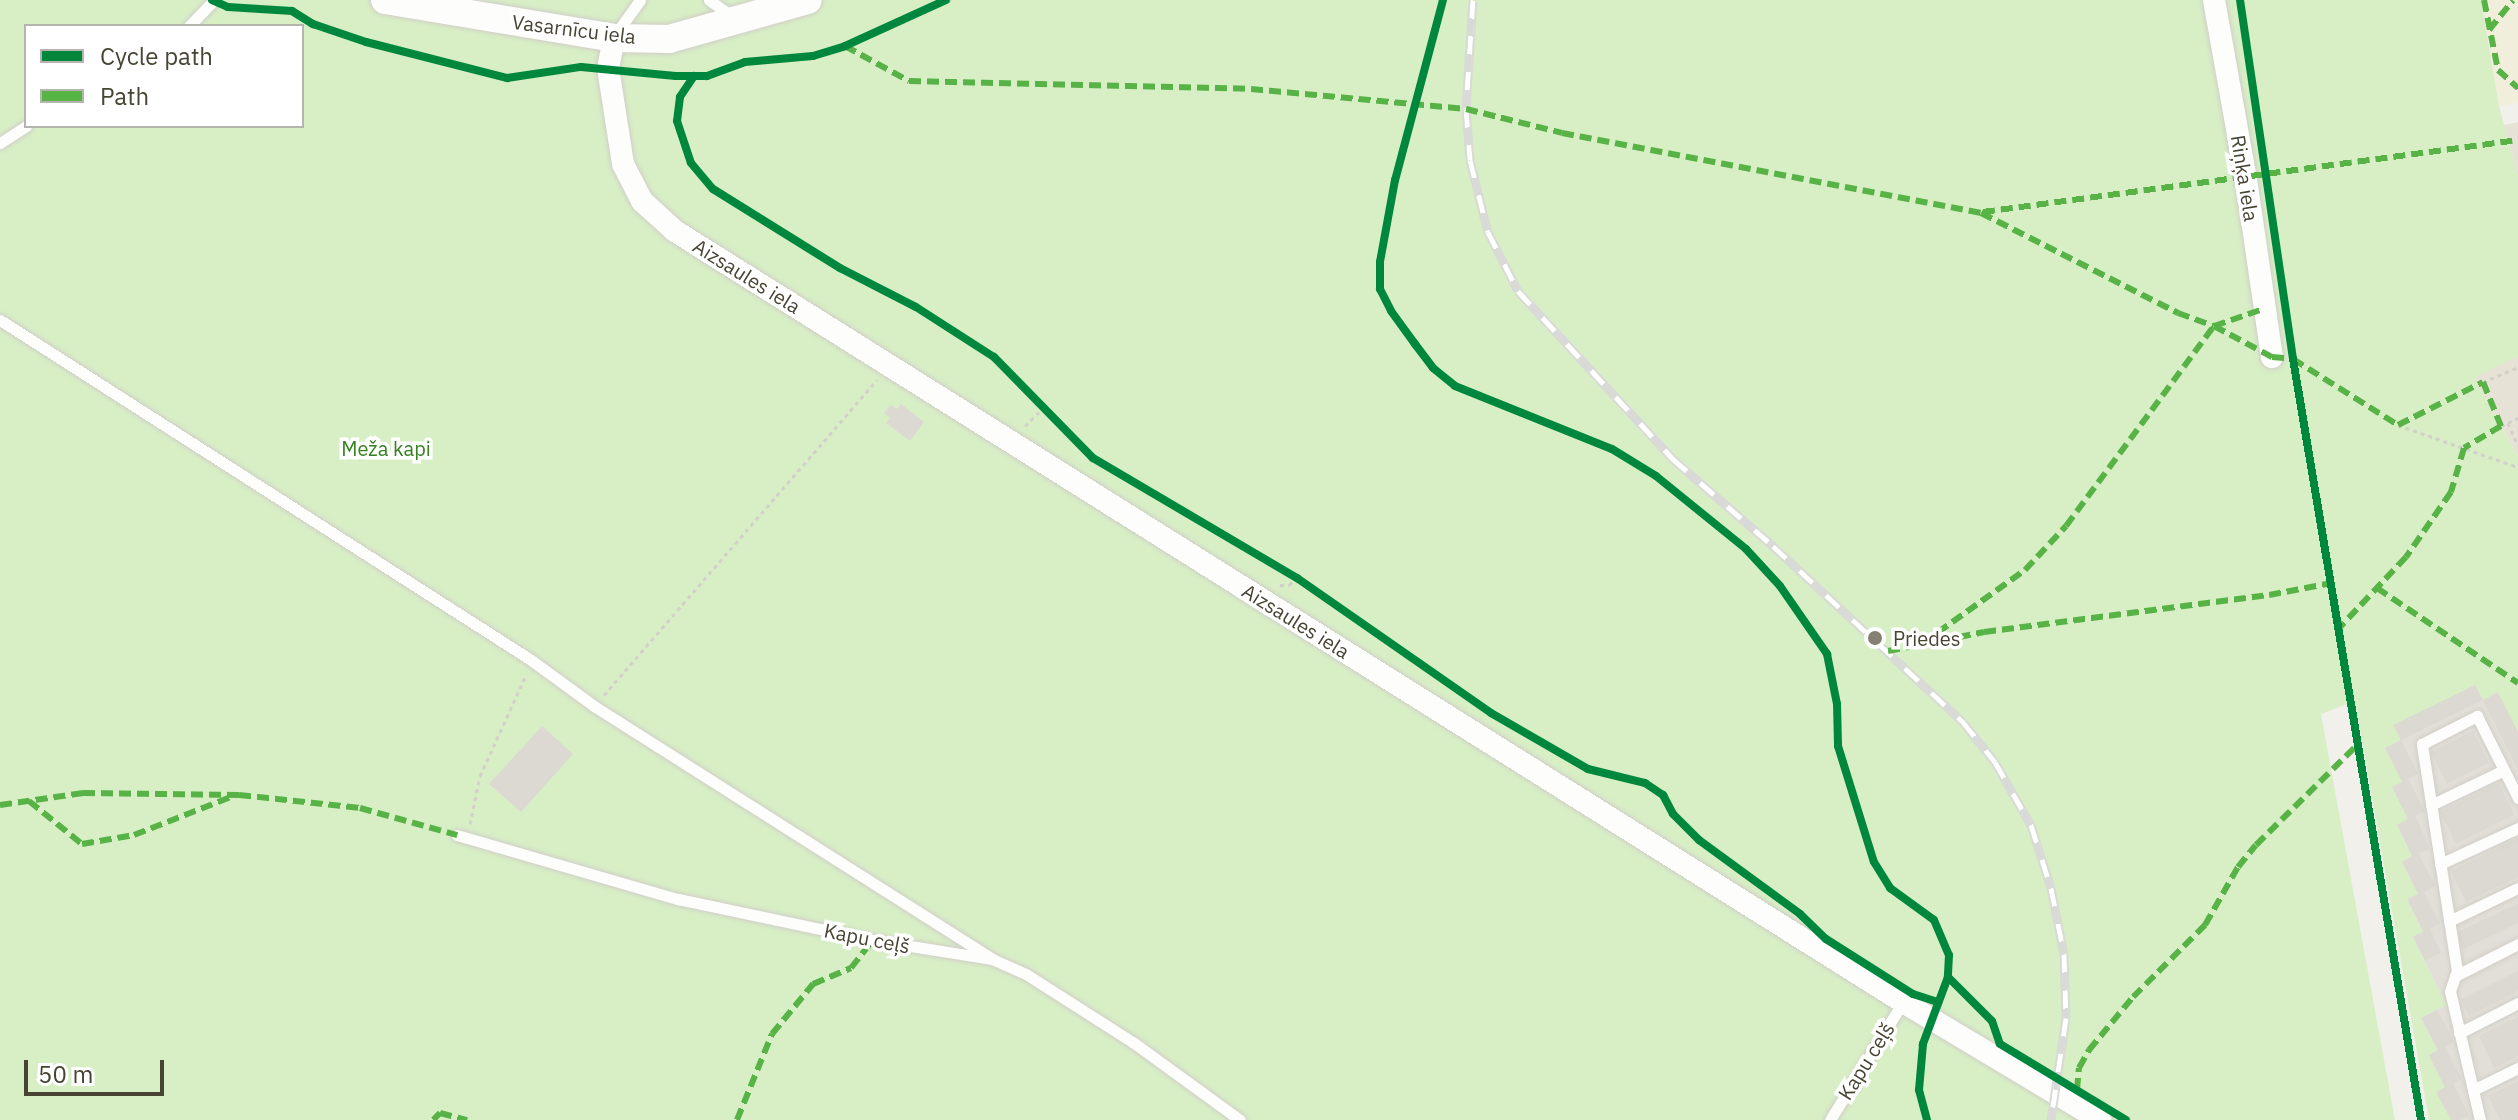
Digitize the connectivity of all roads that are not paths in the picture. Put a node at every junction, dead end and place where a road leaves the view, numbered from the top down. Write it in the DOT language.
graph roads {
  1 [pos="214,0"];
  2 [pos="640,0"];
  3 [pos="709,0"];
  4 [pos="808,0"];
  5 [pos="2214,0"];
  6 [pos="400,1"];
  7 [pos="737,20"];
  8 [pos="191,24"];
  9 [pos="614,38"];
  10 [pos="24,127"];
  11 [pos="0,143"];
  12 [pos="0,320"];
  13 [pos="2272,357"];
  14 [pos="2504,770"];
  15 [pos="2518,798"];
  16 [pos="2431,805"];
  17 [pos="2518,828"];
  18 [pos="462,836"];
  19 [pos="2440,864"];
  20 [pos="2518,888"];
  21 [pos="2449,921"];
  22 [pos="2518,944"];
  23 [pos="992,959"];
  24 [pos="2455,976"];
  25 [pos="1903,1002"];
  26 [pos="2518,1003"];
  27 [pos="2459,1033"];
  28 [pos="2518,1068"];
  29 [pos="2473,1090"];
  30 [pos="1240,1120"];
  31 [pos="1830,1120"];
  32 [pos="2100,1120"];
  33 [pos="2480,1120"];
  1 -- 8 [label="lane"];
  2 -- 9 [label="lane"];
  3 -- 7 [label="lane"];
  4 -- 7 [label="street, Vasarnīcu iela"];
  5 -- 13 [label="street, Riņķa iela"];
  6 -- 9 [label="street, Vasarnīcu iela"];
  7 -- 9 [label="street, Vasarnīcu iela"];
  9 -- 25 [label="street, Aizsaules iela"];
  10 -- 11 [label="lane"];
  12 -- 23 [label="lane"];
  14 -- 15 [label="lane"];
  14 -- 16 [label="lane"];
  14 -- 16 [label="lane"];
  16 -- 19 [label="lane"];
  17 -- 19 [label="lane"];
  18 -- 23 [label="lane, Kapu ceļš"];
  19 -- 21 [label="lane"];
  20 -- 21 [label="lane"];
  21 -- 24 [label="lane"];
  22 -- 24 [label="lane"];
  23 -- 30 [label="lane, Kapu ceļš"];
  24 -- 27 [label="lane"];
  25 -- 31 [label="lane, Kapu ceļš"];
  25 -- 32 [label="street, Aizsaules iela"];
  26 -- 27 [label="lane"];
  27 -- 29 [label="lane"];
  28 -- 29 [label="lane"];
  29 -- 33 [label="lane"];
}
